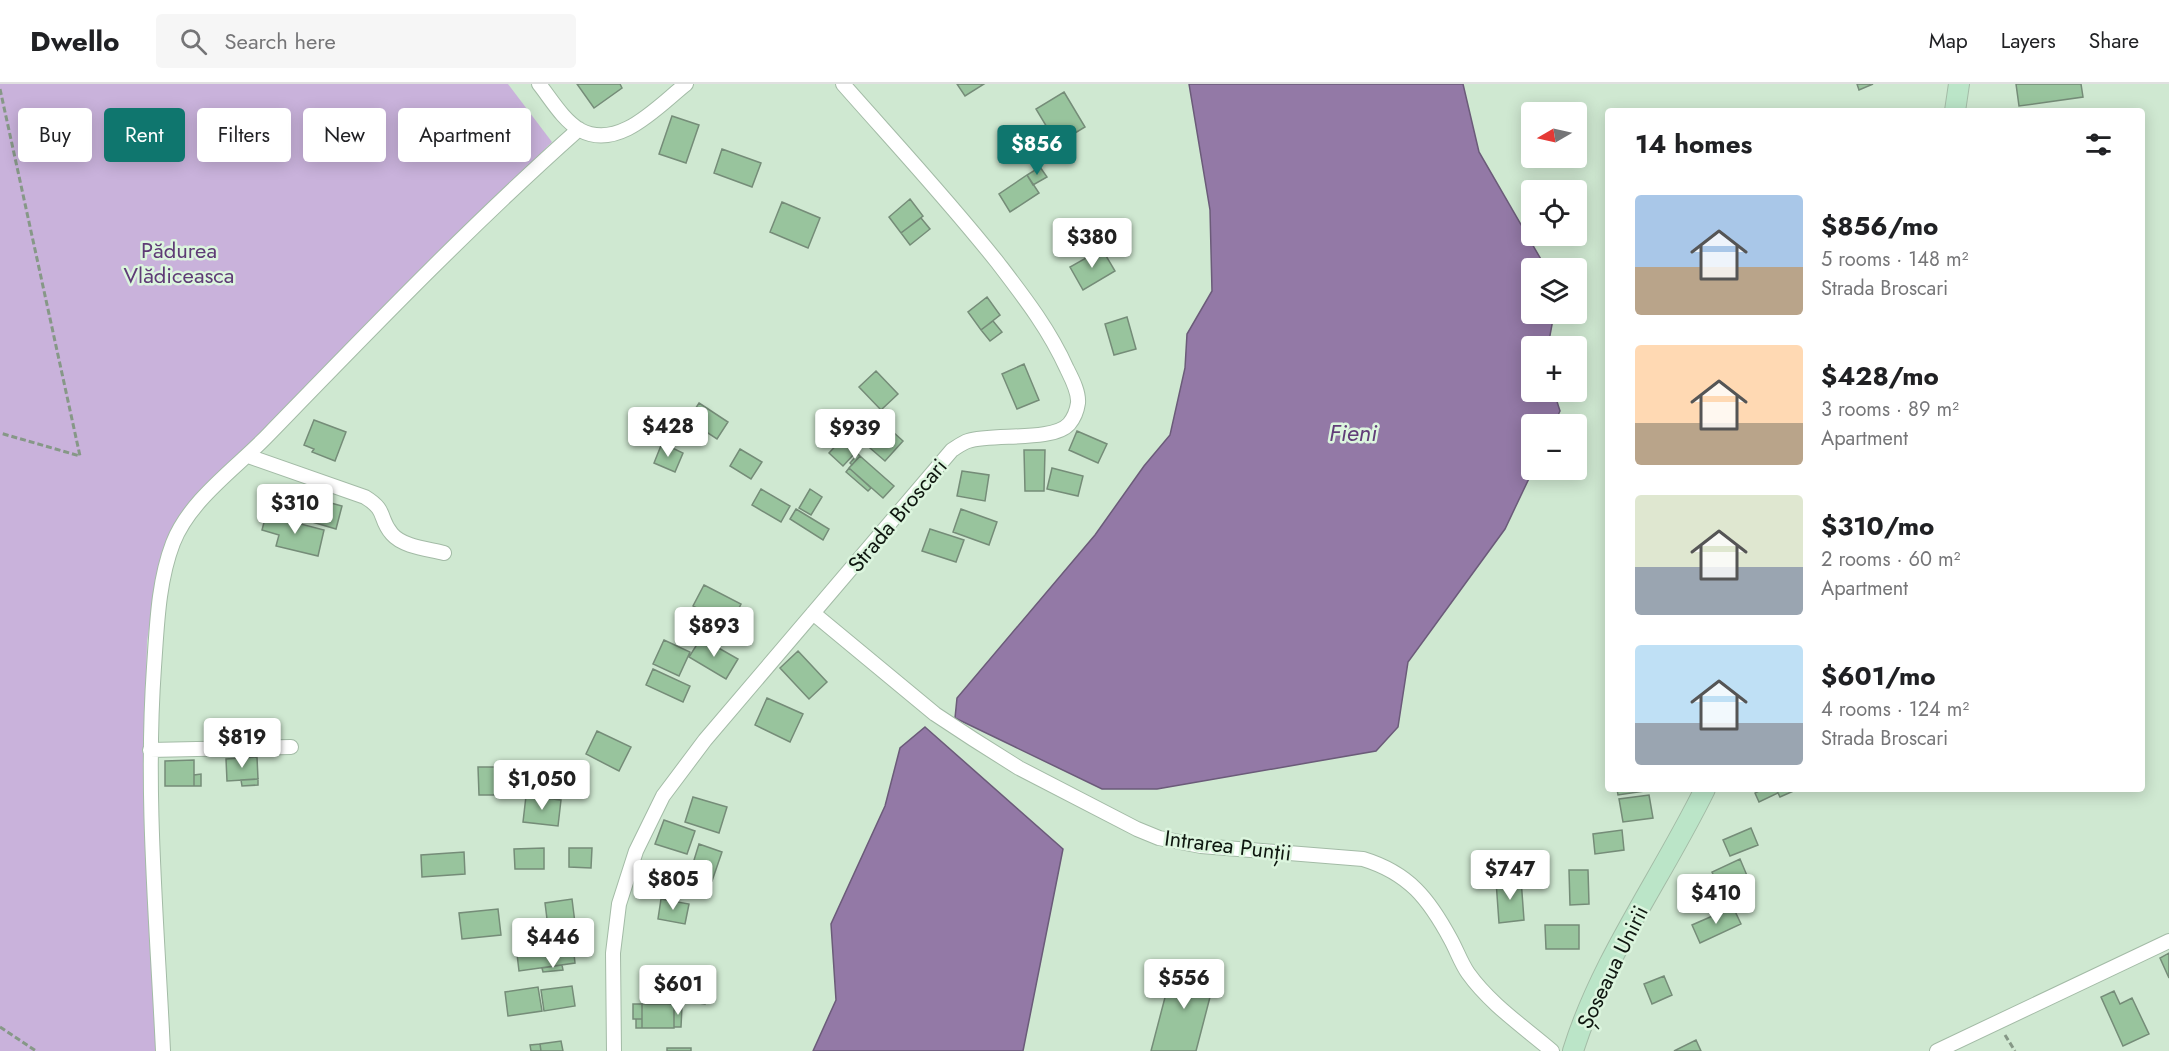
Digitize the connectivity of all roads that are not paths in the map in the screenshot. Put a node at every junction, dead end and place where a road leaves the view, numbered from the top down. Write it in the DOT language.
graph roads {
  1 [pos="539,84"];
  2 [pos="686,84"];
  3 [pos="843,84"];
  4 [pos="1959,84"];
  5 [pos="1955,108"];
  6 [pos="579,129"];
  7 [pos="248,456"];
  8 [pos="444,553"];
  9 [pos="813,613"];
  10 [pos="291,747"];
  11 [pos="150,750"];
  12 [pos="1703,792"];
  13 [pos="2169,941"];
  14 [pos="163,1051"];
  15 [pos="614,1051"];
  16 [pos="1552,1051"];
  17 [pos="1573,1051"];
  18 [pos="1937,1051"];
  1 -- 6 [label="street"];
  2 -- 6 [label="street"];
  3 -- 9 [label="street, Strada Broscari"];
  4 -- 5 [label="main road"];
  6 -- 7 [label="street"];
  7 -- 8 [label="street"];
  7 -- 11 [label="street"];
  9 -- 15 [label="street, Strada Broscari"];
  9 -- 16 [label="street, Intrarea Punții"];
  10 -- 11 [label="street"];
  11 -- 14 [label="street"];
  12 -- 17 [label="main road, Șoseaua Unirii"];
  13 -- 18 [label="street"];
}
